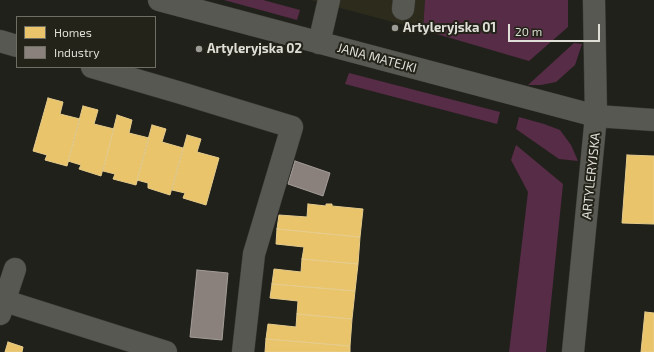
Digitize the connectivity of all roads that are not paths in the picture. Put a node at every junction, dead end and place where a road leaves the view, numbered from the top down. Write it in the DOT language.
graph roads {
  1 [pos="158,0"];
  2 [pos="329,0"];
  3 [pos="594,0"];
  4 [pos="0,41"];
  5 [pos="319,42"];
  6 [pos="16,46"];
  7 [pos="95,68"];
  8 [pos="596,116"];
  9 [pos="654,120"];
  10 [pos="15,269"];
  11 [pos="2,307"];
  12 [pos="166,352"];
  13 [pos="243,352"];
  14 [pos="573,352"];
  1 -- 5 [label="street, JANA MATEJKI"];
  2 -- 5 [label="street"];
  3 -- 8 [label="street, ARTYLERYJSKA"];
  4 -- 6 [label="street"];
  5 -- 8 [label="street, JANA MATEJKI"];
  7 -- 13 [label="street"];
  8 -- 9 [label="street, JANA MATEJKI"];
  8 -- 14 [label="street, ARTYLERYJSKA"];
  10 -- 11 [label="street"];
  11 -- 12 [label="street"];
}
